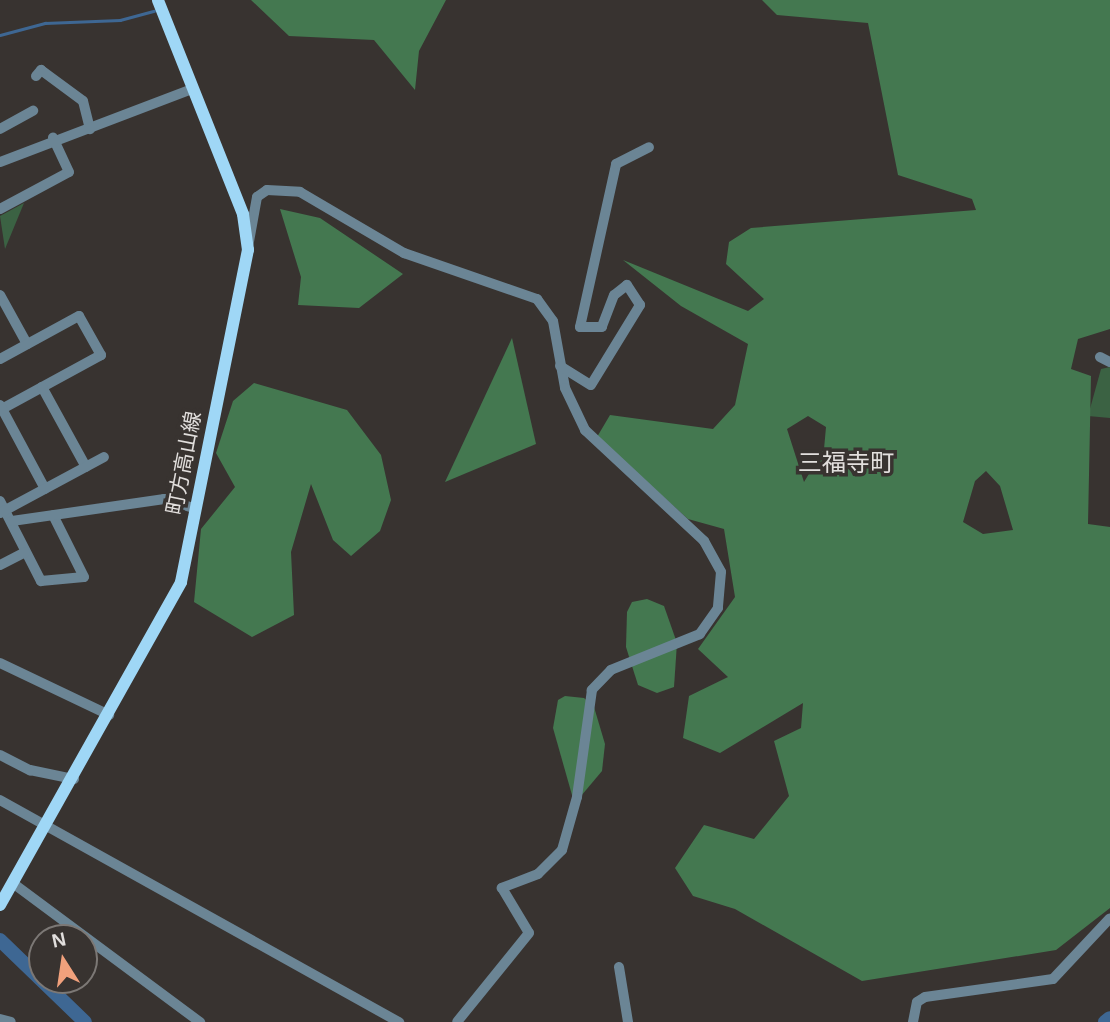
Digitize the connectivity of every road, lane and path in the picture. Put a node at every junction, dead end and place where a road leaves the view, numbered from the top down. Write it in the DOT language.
graph roads {
  1 [pos="158,0"];
  2 [pos="36,76"];
  3 [pos="190,90"];
  4 [pos="33,111"];
  5 [pos="0,129"];
  6 [pos="89,129"];
  7 [pos="52,138"];
  8 [pos="649,148"];
  9 [pos="0,162"];
  10 [pos="0,209"];
  11 [pos="248,250"];
  12 [pos="0,295"];
  13 [pos="27,344"];
  14 [pos="0,359"];
  15 [pos="560,366"];
  16 [pos="42,387"];
  17 [pos="1,408"];
  18 [pos="104,457"];
  19 [pos="86,467"];
  20 [pos="45,489"];
  21 [pos="2,508"];
  22 [pos="192,508"];
  23 [pos="53,515"];
  24 [pos="12,521"];
  25 [pos="24,552"];
  26 [pos="0,565"];
  27 [pos="0,663"];
  28 [pos="109,715"];
  29 [pos="0,755"];
  30 [pos="74,779"];
  31 [pos="0,800"];
  32 [pos="47,825"];
  33 [pos="14,884"];
  34 [pos="0,905"];
  35 [pos="1110,919"];
  36 [pos="620,967"];
  37 [pos="0,1019"];
  38 [pos="11,1022"];
  39 [pos="200,1022"];
  40 [pos="399,1022"];
  41 [pos="457,1022"];
  42 [pos="628,1022"];
  43 [pos="913,1022"];
  1 -- 3 [label="main road, 町方高山線"];
  2 -- 6 [label="street"];
  3 -- 6 [label="street"];
  3 -- 11 [label="main road, 町方高山線"];
  4 -- 5 [label="street"];
  6 -- 7 [label="street"];
  7 -- 9 [label="street"];
  7 -- 10 [label="street"];
  8 -- 15 [label="street"];
  11 -- 15 [label="street"];
  11 -- 22 [label="main road, 町方高山線"];
  12 -- 13 [label="street"];
  13 -- 14 [label="street"];
  13 -- 16 [label="street"];
  15 -- 41 [label="street"];
  16 -- 17 [label="street"];
  16 -- 19 [label="street"];
  17 -- 20 [label="street"];
  18 -- 19 [label="street"];
  19 -- 20 [label="street"];
  20 -- 21 [label="street"];
  21 -- 24 [label="street"];
  22 -- 23 [label="street"];
  22 -- 28 [label="main road, 町方高山線"];
  23 -- 24 [label="street"];
  23 -- 25 [label="street"];
  24 -- 25 [label="street"];
  25 -- 26 [label="street"];
  27 -- 28 [label="street"];
  28 -- 30 [label="main road, 町方高山線"];
  29 -- 30 [label="street"];
  30 -- 32 [label="main road, 町方高山線"];
  31 -- 32 [label="street"];
  32 -- 33 [label="main road, 町方高山線"];
  32 -- 40 [label="street"];
  33 -- 34 [label="main road, 町方高山線"];
  33 -- 39 [label="street"];
  35 -- 43 [label="street"];
  36 -- 42 [label="street"];
  37 -- 38 [label="street"];
}
